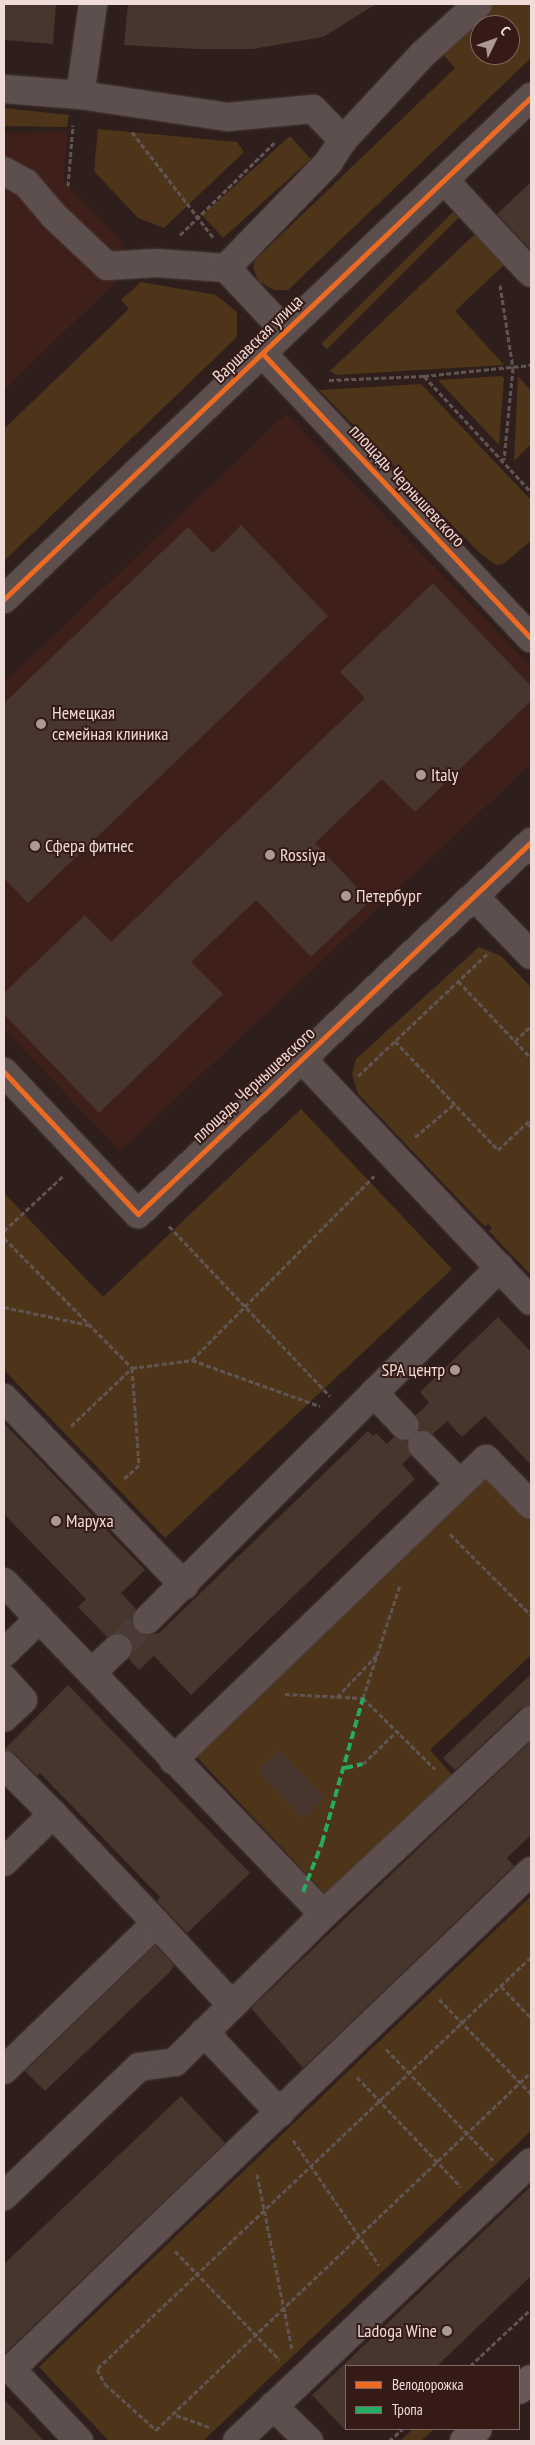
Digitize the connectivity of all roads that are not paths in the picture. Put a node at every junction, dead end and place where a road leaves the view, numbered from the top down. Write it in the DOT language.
graph roads {
  1 [pos="93,4"];
  2 [pos="478,4"];
  3 [pos="4,89"];
  4 [pos="80,94"];
  5 [pos="531,98"];
  6 [pos="342,140"];
  7 [pos="4,171"];
  8 [pos="444,180"];
  9 [pos="230,263"];
  10 [pos="523,264"];
  11 [pos="285,331"];
  12 [pos="262,353"];
  13 [pos="4,600"];
  14 [pos="531,638"];
  15 [pos="531,842"];
  16 [pos="474,896"];
  17 [pos="531,955"];
  18 [pos="302,1059"];
  19 [pos="4,1072"];
  20 [pos="500,1267"];
  21 [pos="531,1300"];
  22 [pos="374,1393"];
  23 [pos="4,1398"];
  24 [pos="460,1484"];
  25 [pos="531,1505"];
  26 [pos="4,1582"];
  27 [pos="184,1585"];
  28 [pos="39,1619"];
  29 [pos="147,1620"];
  30 [pos="118,1648"];
  31 [pos="4,1653"];
  32 [pos="92,1672"];
  33 [pos="4,1680"];
  34 [pos="4,1718"];
  35 [pos="531,1720"];
  36 [pos="173,1760"];
  37 [pos="4,1765"];
  38 [pos="53,1814"];
  39 [pos="4,1862"];
  40 [pos="531,1871"];
  41 [pos="324,1914"];
  42 [pos="156,1923"];
  43 [pos="232,2005"];
  44 [pos="204,2032"];
  45 [pos="4,2070"];
  46 [pos="4,2076"];
  47 [pos="4,2088"];
  48 [pos="280,2113"];
  49 [pos="522,2171"];
  50 [pos="4,2196"];
  51 [pos="531,2379"];
  52 [pos="520,2389"];
  53 [pos="273,2406"];
  54 [pos="477,2430"];
  55 [pos="239,2440"];
  56 [pos="79,2441"];
  57 [pos="309,2441"];
  58 [pos="464,2441"];
  1 -- 4 [label="street"];
  2 -- 6 [label="street"];
  3 -- 4 [label="street"];
  4 -- 6 [label="street"];
  5 -- 8 [label="street, Варшавская улица"];
  6 -- 9 [label="street"];
  7 -- 9 [label="street"];
  8 -- 10 [label="street"];
  8 -- 11 [label="street, Варшавская улица"];
  9 -- 11 [label="street"];
  11 -- 12 [label="street, Варшавская улица"];
  12 -- 13 [label="street, Варшавская улица"];
  12 -- 14 [label="street, площадь Чернышевского"];
  15 -- 16 [label="street, площадь Чернышевского"];
  16 -- 17 [label="street"];
  16 -- 18 [label="street, площадь Чернышевского"];
  18 -- 19 [label="street, площадь Чернышевского"];
  18 -- 20 [label="street, площадь Чернышевского"];
  20 -- 21 [label="street, площадь Чернышевского"];
  20 -- 22 [label="street"];
  22 -- 24 [label="street"];
  22 -- 27 [label="street"];
  23 -- 27 [label="street"];
  24 -- 25 [label="street"];
  24 -- 36 [label="street"];
  26 -- 28 [label="street"];
  27 -- 29 [label="street"];
  28 -- 31 [label="street"];
  28 -- 32 [label="street"];
  30 -- 32 [label="street"];
  32 -- 36 [label="street"];
  33 -- 34 [label="street"];
  35 -- 41 [label="street"];
  36 -- 41 [label="street"];
  37 -- 38 [label="street"];
  38 -- 39 [label="street"];
  38 -- 42 [label="street"];
  40 -- 48 [label="street"];
  41 -- 43 [label="street"];
  42 -- 43 [label="street"];
  42 -- 45 [label="street"];
  43 -- 44 [label="street"];
  44 -- 48 [label="street"];
  44 -- 50 [label="street"];
  46 -- 47 [label="street"];
  48 -- 56 [label="street"];
  49 -- 53 [label="street"];
  51 -- 52 [label="main road"];
  53 -- 55 [label="street"];
  53 -- 57 [label="street"];
  54 -- 58 [label="main road"];
}
